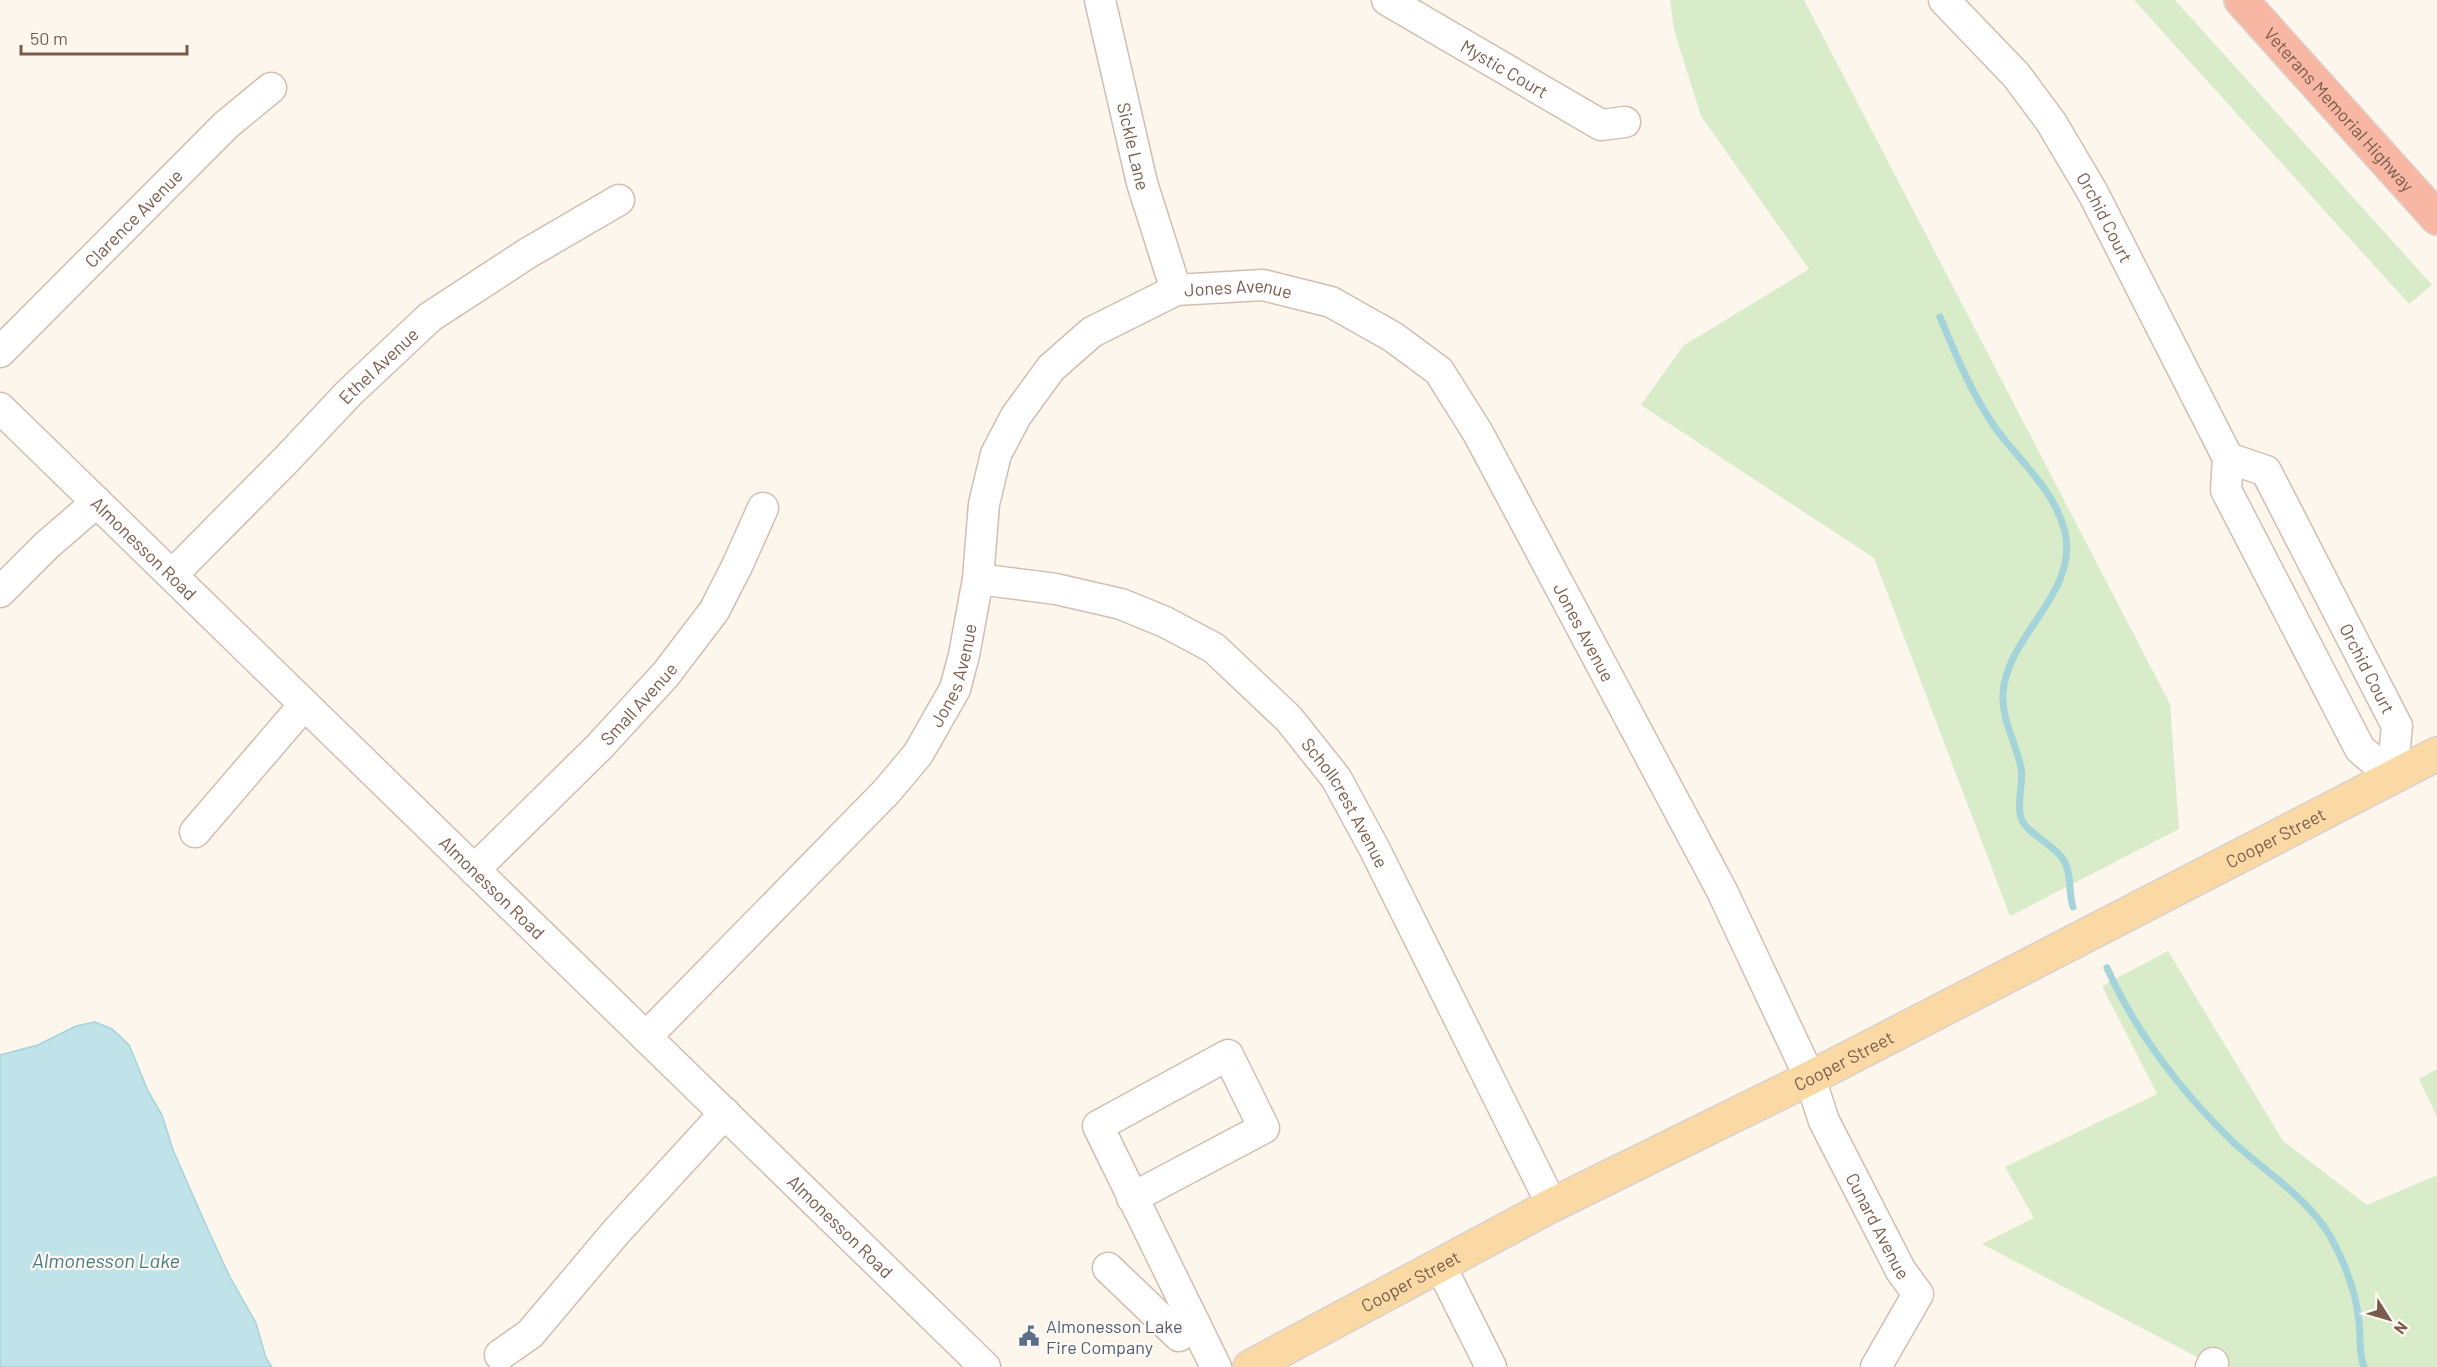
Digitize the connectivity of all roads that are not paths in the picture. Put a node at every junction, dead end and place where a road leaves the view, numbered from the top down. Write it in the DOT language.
graph roads {
  1 [pos="1100,0"];
  2 [pos="1387,0"];
  3 [pos="1944,0"];
  4 [pos="2241,0"];
  5 [pos="271,88"];
  6 [pos="1625,122"];
  7 [pos="619,200"];
  8 [pos="2437,218"];
  9 [pos="1176,290"];
  10 [pos="0,352"];
  11 [pos="0,408"];
  12 [pos="2228,458"];
  13 [pos="97,502"];
  14 [pos="763,508"];
  15 [pos="172,575"];
  16 [pos="978,579"];
  17 [pos="0,592"];
  18 [pos="304,705"];
  19 [pos="2437,754"];
  20 [pos="2392,776"];
  21 [pos="195,832"];
  22 [pos="474,870"];
  23 [pos="646,1037"];
  24 [pos="1810,1078"];
  25 [pos="725,1113"];
  26 [pos="1132,1198"];
  27 [pos="1552,1205"];
  28 [pos="1440,1265"];
  29 [pos="1108,1268"];
  30 [pos="1195,1324"];
  31 [pos="500,1355"];
  32 [pos="985,1367"];
  33 [pos="1216,1367"];
  34 [pos="1250,1367"];
  35 [pos="1491,1367"];
  36 [pos="1876,1367"];
  1 -- 9 [label="street, Sickle Lane"];
  2 -- 6 [label="street, Mystic Court"];
  3 -- 12 [label="street, Orchid Court"];
  4 -- 8 [label="highway, Veterans Memorial Highway"];
  5 -- 10 [label="street, Clarence Avenue"];
  7 -- 15 [label="street, Ethel Avenue"];
  9 -- 16 [label="street, Jones Avenue"];
  9 -- 24 [label="street, Jones Avenue"];
  11 -- 13 [label="street, Almonesson Road"];
  12 -- 20 [label="street"];
  12 -- 20 [label="street, Orchid Court"];
  13 -- 15 [label="street, Almonesson Road"];
  13 -- 17 [label="street"];
  14 -- 22 [label="street, Small Avenue"];
  15 -- 18 [label="street, Almonesson Road"];
  16 -- 23 [label="street, Jones Avenue"];
  16 -- 27 [label="street, Schollcrest Avenue"];
  18 -- 21 [label="street"];
  18 -- 22 [label="street, Almonesson Road"];
  19 -- 20 [label="main road, Cooper Street"];
  20 -- 24 [label="main road, Cooper Street"];
  22 -- 23 [label="street, Almonesson Road"];
  23 -- 25 [label="street, Almonesson Road"];
  24 -- 27 [label="main road, Cooper Street"];
  24 -- 36 [label="street, Cunard Avenue"];
  25 -- 31 [label="street"];
  25 -- 32 [label="street, Almonesson Road"];
  26 -- 26 [label="street"];
  26 -- 30 [label="street"];
  27 -- 28 [label="main road, Cooper Street"];
  28 -- 34 [label="main road, Cooper Street"];
  28 -- 35 [label="street"];
  29 -- 30 [label="street"];
  30 -- 33 [label="street"];
}
